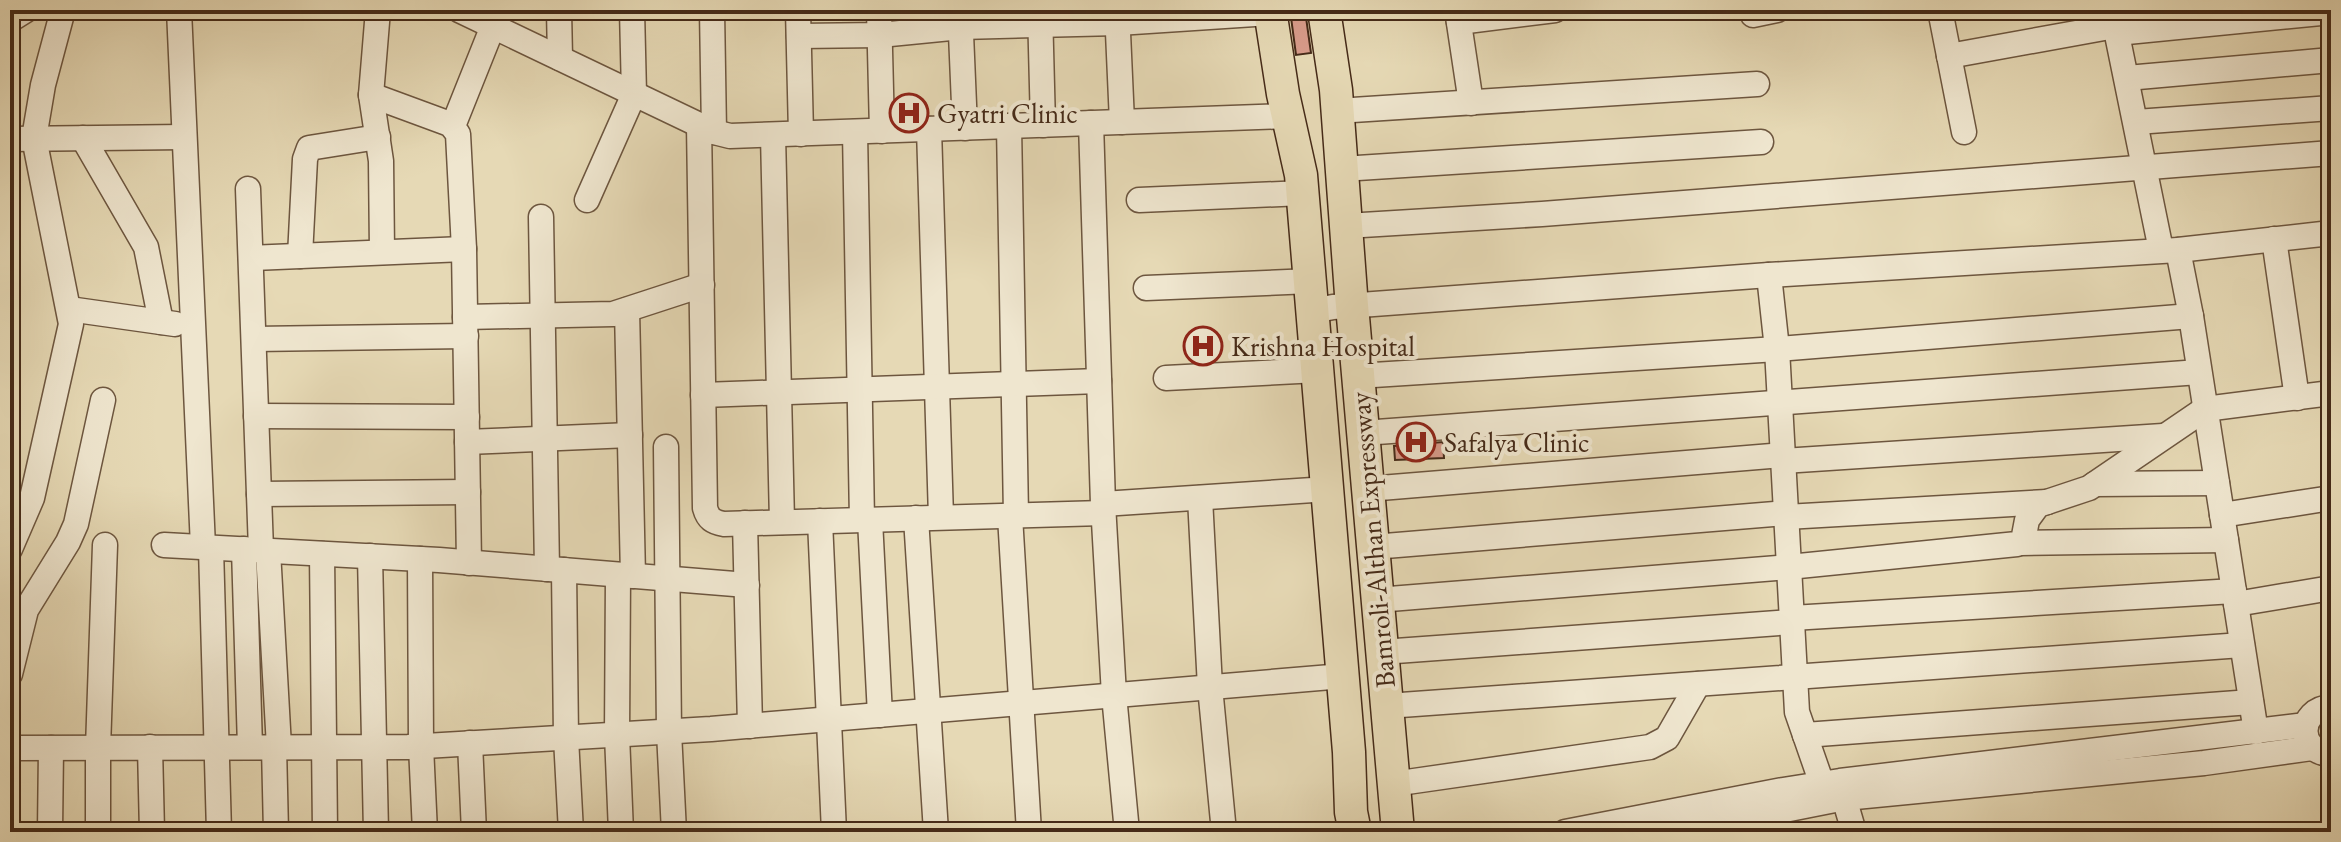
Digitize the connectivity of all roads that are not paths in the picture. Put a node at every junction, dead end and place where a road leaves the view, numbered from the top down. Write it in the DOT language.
graph roads {
  1 [pos="25,10"];
  2 [pos="63,10"];
  3 [pos="179,10"];
  4 [pos="378,10"];
  5 [pos="459,10"];
  6 [pos="559,10"];
  7 [pos="632,10"];
  8 [pos="712,10"];
  9 [pos="798,10"];
  10 [pos="879,10"];
  11 [pos="1309,10"];
  12 [pos="1324,10"];
  13 [pos="1555,10"];
  14 [pos="1940,10"];
  15 [pos="1275,11"];
  16 [pos="2331,12"];
  17 [pos="1118,16"];
  18 [pos="1458,16"];
  19 [pos="1040,17"];
  20 [pos="486,19"];
  21 [pos="961,19"];
  22 [pos="10,20"];
  23 [pos="2115,23"];
  24 [pos="880,35"];
  25 [pos="799,36"];
  26 [pos="1949,56"];
  27 [pos="560,58"];
  28 [pos="2331,60"];
  29 [pos="2127,78"];
  30 [pos="1757,84"];
  31 [pos="634,94"];
  32 [pos="371,95"];
  33 [pos="1471,103"];
  34 [pos="2331,108"];
  35 [pos="1337,111"];
  36 [pos="1288,116"];
  37 [pos="1122,122"];
  38 [pos="2136,122"];
  39 [pos="1091,123"];
  40 [pos="1043,125"];
  41 [pos="453,126"];
  42 [pos="1009,126"];
  43 [pos="965,128"];
  44 [pos="707,129"];
  45 [pos="929,129"];
  46 [pos="882,131"];
  47 [pos="855,132"];
  48 [pos="1964,132"];
  49 [pos="801,134"];
  50 [pos="773,135"];
  51 [pos="184,137"];
  52 [pos="378,137"];
  53 [pos="83,138"];
  54 [pos="22,139"];
  55 [pos="1761,142"];
  56 [pos="2331,153"];
  57 [pos="2146,166"];
  58 [pos="1322,179"];
  59 [pos="248,189"];
  60 [pos="587,200"];
  61 [pos="1139,200"];
  62 [pos="541,217"];
  63 [pos="1346,226"];
  64 [pos="2331,233"];
  65 [pos="2274,239"];
  66 [pos="464,249"];
  67 [pos="2170,250"];
  68 [pos="382,252"];
  69 [pos="300,256"];
  70 [pos="251,258"];
  71 [pos="1769,275"];
  72 [pos="702,285"];
  73 [pos="1146,288"];
  74 [pos="1327,301"];
  75 [pos="69,309"];
  76 [pos="627,310"];
  77 [pos="2191,316"];
  78 [pos="543,317"];
  79 [pos="161,322"];
  80 [pos="466,326"];
  81 [pos="193,327"];
  82 [pos="254,339"];
  83 [pos="1777,349"];
  84 [pos="1318,370"];
  85 [pos="2199,372"];
  86 [pos="1358,376"];
  87 [pos="1166,378"];
  88 [pos="1099,381"];
  89 [pos="1014,385"];
  90 [pos="860,388"];
  91 [pos="937,388"];
  92 [pos="2331,393"];
  93 [pos="779,394"];
  94 [pos="703,395"];
  95 [pos="2297,398"];
  96 [pos="103,400"];
  97 [pos="1780,402"];
  98 [pos="2205,409"];
  99 [pos="256,416"];
  100 [pos="467,417"];
  101 [pos="1363,433"];
  102 [pos="630,435"];
  103 [pos="2166,436"];
  104 [pos="545,438"];
  105 [pos="467,442"];
  106 [pos="666,447"];
  107 [pos="1783,458"];
  108 [pos="2217,483"];
  109 [pos="2095,484"];
  110 [pos="1328,489"];
  111 [pos="1368,489"];
  112 [pos="468,492"];
  113 [pos="259,494"];
  114 [pos="1200,498"];
  115 [pos="2331,498"];
  116 [pos="2047,502"];
  117 [pos="1103,508"];
  118 [pos="1013,515"];
  119 [pos="1786,515"];
  120 [pos="2222,515"];
  121 [pos="941,517"];
  122 [pos="916,518"];
  123 [pos="866,520"];
  124 [pos="820,521"];
  125 [pos="782,522"];
  126 [pos="745,523"];
  127 [pos="2226,540"];
  128 [pos="2021,543"];
  129 [pos="105,545"];
  130 [pos="164,545"];
  131 [pos="207,547"];
  132 [pos="1373,547"];
  133 [pos="10,549"];
  134 [pos="258,550"];
  135 [pos="322,554"];
  136 [pos="370,556"];
  137 [pos="420,559"];
  138 [pos="469,563"];
  139 [pos="1789,567"];
  140 [pos="556,570"];
  141 [pos="626,575"];
  142 [pos="668,579"];
  143 [pos="747,585"];
  144 [pos="2331,588"];
  145 [pos="2235,597"];
  146 [pos="1377,600"];
  147 [pos="1792,620"];
  148 [pos="2242,645"];
  149 [pos="1382,652"];
  150 [pos="10,674"];
  151 [pos="1343,676"];
  152 [pos="1795,677"];
  153 [pos="1698,684"];
  154 [pos="1210,687"];
  155 [pos="1114,695"];
  156 [pos="2251,702"];
  157 [pos="1021,703"];
  158 [pos="1387,706"];
  159 [pos="2331,707"];
  160 [pos="928,711"];
  161 [pos="880,715"];
  162 [pos="829,719"];
  163 [pos="750,726"];
  164 [pos="669,732"];
  165 [pos="2256,732"];
  166 [pos="617,735"];
  167 [pos="1805,735"];
  168 [pos="566,738"];
  169 [pos="470,743"];
  170 [pos="421,746"];
  171 [pos="150,747"];
  172 [pos="218,747"];
  173 [pos="267,747"];
  174 [pos="323,747"];
  175 [pos="373,747"];
  176 [pos="10,748"];
  177 [pos="51,748"];
  178 [pos="98,748"];
  179 [pos="2321,751"];
  180 [pos="1393,784"];
  181 [pos="1835,788"];
  182 [pos="1686,831"];
  183 [pos="50,832"];
  184 [pos="98,832"];
  185 [pos="152,832"];
  186 [pos="219,832"];
  187 [pos="276,832"];
  188 [pos="325,832"];
  189 [pos="376,832"];
  190 [pos="425,832"];
  191 [pos="474,832"];
  192 [pos="571,832"];
  193 [pos="621,832"];
  194 [pos="674,832"];
  195 [pos="834,832"];
  196 [pos="936,832"];
  197 [pos="1029,832"];
  198 [pos="1127,832"];
  199 [pos="1224,832"];
  200 [pos="1355,832"];
  201 [pos="1372,832"];
  202 [pos="1398,832"];
  203 [pos="1565,832"];
  204 [pos="1854,832"];
  1 -- 22 [label="street"];
  2 -- 54 [label="street"];
  3 -- 51 [label="street"];
  4 -- 32 [label="street"];
  5 -- 20 [label="street"];
  6 -- 27 [label="street"];
  7 -- 31 [label="street"];
  8 -- 44 [label="street"];
  9 -- 25 [label="street"];
  10 -- 24 [label="street"];
  11 -- 58 [label="main road"];
  12 -- 35 [label="main road, Bamroli-Althan Expressway"];
  13 -- 18 [label="street"];
  14 -- 26 [label="street"];
  15 -- 17 [label="street"];
  15 -- 36 [label="main road"];
  15 -- 58 [label="main road"];
  16 -- 23 [label="street"];
  17 -- 19 [label="street"];
  17 -- 37 [label="street"];
  18 -- 33 [label="street"];
  19 -- 21 [label="street"];
  19 -- 40 [label="street"];
  20 -- 27 [label="street"];
  20 -- 41 [label="street"];
  21 -- 24 [label="street"];
  21 -- 43 [label="street"];
  23 -- 26 [label="street"];
  23 -- 29 [label="street"];
  24 -- 25 [label="street"];
  24 -- 46 [label="street"];
  25 -- 49 [label="street"];
  26 -- 48 [label="street"];
  27 -- 31 [label="street"];
  28 -- 29 [label="street"];
  29 -- 38 [label="street"];
  30 -- 33 [label="street"];
  31 -- 44 [label="street"];
  31 -- 60 [label="street"];
  32 -- 41 [label="street"];
  32 -- 52 [label="street"];
  33 -- 35 [label="street"];
  34 -- 38 [label="street"];
  35 -- 58 [label="main road, Bamroli-Althan Expressway"];
  36 -- 37 [label="street"];
  36 -- 58 [label="main road"];
  37 -- 39 [label="street"];
  38 -- 57 [label="street"];
  39 -- 40 [label="street"];
  39 -- 88 [label="street"];
  40 -- 42 [label="street"];
  41 -- 66 [label="street"];
  42 -- 43 [label="street"];
  42 -- 89 [label="street"];
  43 -- 45 [label="street"];
  44 -- 50 [label="street"];
  44 -- 72 [label="street"];
  45 -- 46 [label="street"];
  45 -- 91 [label="street"];
  46 -- 47 [label="street"];
  47 -- 49 [label="street"];
  47 -- 90 [label="street"];
  49 -- 50 [label="street"];
  50 -- 93 [label="street"];
  51 -- 53 [label="street"];
  51 -- 81 [label="street"];
  52 -- 68 [label="street"];
  52 -- 69 [label="street"];
  53 -- 54 [label="street"];
  53 -- 79 [label="street"];
  54 -- 75 [label="street"];
  55 -- 58 [label="street"];
  56 -- 57 [label="street"];
  57 -- 63 [label="street"];
  57 -- 67 [label="street"];
  58 -- 61 [label="street"];
  58 -- 63 [label="main road, Bamroli-Althan Expressway"];
  58 -- 74 [label="main road, Bamroli-Althan Expressway"];
  59 -- 70 [label="street"];
  62 -- 78 [label="street"];
  63 -- 74 [label="main road, Bamroli-Althan Expressway"];
  64 -- 65 [label="street"];
  65 -- 67 [label="street"];
  65 -- 95 [label="street"];
  66 -- 68 [label="street"];
  66 -- 80 [label="street"];
  67 -- 71 [label="street"];
  67 -- 77 [label="street"];
  68 -- 69 [label="street"];
  69 -- 70 [label="street"];
  70 -- 82 [label="street"];
  71 -- 74 [label="street"];
  71 -- 83 [label="street"];
  72 -- 76 [label="street"];
  72 -- 94 [label="street"];
  73 -- 74 [label="street"];
  74 -- 84 [label="main road"];
  74 -- 86 [label="main road, Bamroli-Althan Expressway"];
  74 -- 201 [label="main road, Bamroli-Althan Expressway"];
  75 -- 79 [label="street"];
  75 -- 133 [label="street"];
  76 -- 78 [label="street"];
  76 -- 102 [label="street"];
  77 -- 83 [label="street"];
  77 -- 85 [label="street"];
  78 -- 80 [label="street"];
  78 -- 104 [label="street"];
  79 -- 81 [label="street"];
  80 -- 82 [label="street"];
  80 -- 100 [label="street"];
  81 -- 131 [label="street"];
  82 -- 99 [label="street"];
  83 -- 86 [label="street"];
  83 -- 97 [label="street"];
  84 -- 87 [label="street"];
  84 -- 110 [label="main road"];
  85 -- 97 [label="street"];
  85 -- 98 [label="street"];
  86 -- 101 [label="main road, Bamroli-Althan Expressway"];
  88 -- 89 [label="street"];
  88 -- 117 [label="street"];
  89 -- 91 [label="street"];
  89 -- 118 [label="street"];
  90 -- 91 [label="street"];
  90 -- 93 [label="street"];
  90 -- 123 [label="street"];
  91 -- 121 [label="street"];
  92 -- 95 [label="street"];
  93 -- 94 [label="street"];
  93 -- 125 [label="street"];
  94 -- 126 [label="street"];
  95 -- 98 [label="street"];
  96 -- 150 [label="street"];
  97 -- 101 [label="street"];
  97 -- 107 [label="street"];
  98 -- 103 [label="street"];
  98 -- 108 [label="street"];
  99 -- 100 [label="street"];
  99 -- 113 [label="street"];
  100 -- 105 [label="street"];
  101 -- 111 [label="main road, Bamroli-Althan Expressway"];
  102 -- 104 [label="street"];
  102 -- 141 [label="street"];
  103 -- 107 [label="street"];
  103 -- 109 [label="street"];
  104 -- 105 [label="street"];
  104 -- 140 [label="street"];
  105 -- 112 [label="street"];
  106 -- 142 [label="street"];
  107 -- 111 [label="street"];
  107 -- 119 [label="street"];
  108 -- 109 [label="street"];
  108 -- 120 [label="street"];
  109 -- 116 [label="street"];
  110 -- 114 [label="street"];
  110 -- 151 [label="main road"];
  111 -- 132 [label="main road, Bamroli-Althan Expressway"];
  112 -- 113 [label="street"];
  112 -- 138 [label="street"];
  113 -- 134 [label="street"];
  114 -- 117 [label="street"];
  114 -- 154 [label="street"];
  115 -- 120 [label="street"];
  116 -- 119 [label="street"];
  116 -- 128 [label="street"];
  117 -- 118 [label="street"];
  117 -- 155 [label="street"];
  118 -- 121 [label="street"];
  118 -- 157 [label="street"];
  119 -- 132 [label="street"];
  119 -- 139 [label="street"];
  120 -- 127 [label="street"];
  121 -- 122 [label="street"];
  122 -- 123 [label="street"];
  122 -- 160 [label="street"];
  123 -- 124 [label="street"];
  123 -- 161 [label="street"];
  124 -- 125 [label="street"];
  124 -- 162 [label="street"];
  125 -- 126 [label="street"];
  126 -- 143 [label="street"];
  127 -- 128 [label="street"];
  127 -- 145 [label="street"];
  128 -- 139 [label="street"];
  129 -- 178 [label="street"];
  130 -- 131 [label="street"];
  131 -- 134 [label="street"];
  131 -- 172 [label="street"];
  132 -- 146 [label="main road, Bamroli-Althan Expressway"];
  134 -- 135 [label="street"];
  134 -- 173 [label="street"];
  135 -- 136 [label="street"];
  135 -- 174 [label="street"];
  136 -- 137 [label="street"];
  136 -- 175 [label="street"];
  137 -- 138 [label="street"];
  137 -- 170 [label="street"];
  138 -- 140 [label="street"];
  139 -- 146 [label="street"];
  139 -- 147 [label="street"];
  140 -- 141 [label="street"];
  140 -- 168 [label="street"];
  141 -- 142 [label="street"];
  141 -- 166 [label="street"];
  142 -- 143 [label="street"];
  142 -- 164 [label="street"];
  143 -- 163 [label="street"];
  144 -- 145 [label="street"];
  145 -- 147 [label="street"];
  145 -- 148 [label="street"];
  146 -- 149 [label="main road, Bamroli-Althan Expressway"];
  147 -- 149 [label="street"];
  147 -- 152 [label="street"];
  148 -- 152 [label="street"];
  148 -- 156 [label="street"];
  149 -- 158 [label="main road, Bamroli-Althan Expressway"];
  151 -- 154 [label="street"];
  151 -- 200 [label="main road"];
  152 -- 153 [label="street"];
  152 -- 167 [label="street"];
  153 -- 158 [label="street"];
  153 -- 180 [label="street"];
  154 -- 155 [label="street"];
  154 -- 199 [label="street"];
  155 -- 157 [label="street"];
  155 -- 198 [label="street"];
  156 -- 165 [label="street"];
  156 -- 167 [label="street"];
  157 -- 160 [label="street"];
  157 -- 197 [label="street"];
  158 -- 180 [label="main road, Bamroli-Althan Expressway"];
  159 -- 179 [label="street"];
  160 -- 161 [label="street"];
  160 -- 196 [label="street"];
  161 -- 162 [label="street"];
  162 -- 163 [label="street"];
  162 -- 195 [label="street"];
  163 -- 164 [label="street"];
  164 -- 166 [label="street"];
  164 -- 194 [label="street"];
  165 -- 179 [label="street"];
  165 -- 181 [label="street"];
  166 -- 168 [label="street"];
  166 -- 193 [label="street"];
  167 -- 181 [label="street"];
  168 -- 169 [label="street"];
  168 -- 192 [label="street"];
  169 -- 170 [label="street"];
  169 -- 191 [label="street"];
  170 -- 175 [label="street"];
  170 -- 190 [label="street"];
  171 -- 172 [label="street"];
  171 -- 178 [label="street"];
  171 -- 185 [label="street"];
  172 -- 173 [label="street"];
  172 -- 186 [label="street"];
  173 -- 174 [label="street"];
  173 -- 187 [label="street"];
  174 -- 175 [label="street"];
  174 -- 188 [label="street"];
  175 -- 189 [label="street"];
  176 -- 177 [label="street"];
  177 -- 178 [label="street"];
  177 -- 183 [label="street"];
  178 -- 184 [label="street"];
  179 -- 181 [label="street"];
  180 -- 202 [label="main road, Bamroli-Althan Expressway"];
  181 -- 182 [label="street"];
  181 -- 203 [label="street"];
  181 -- 204 [label="street"];
}
